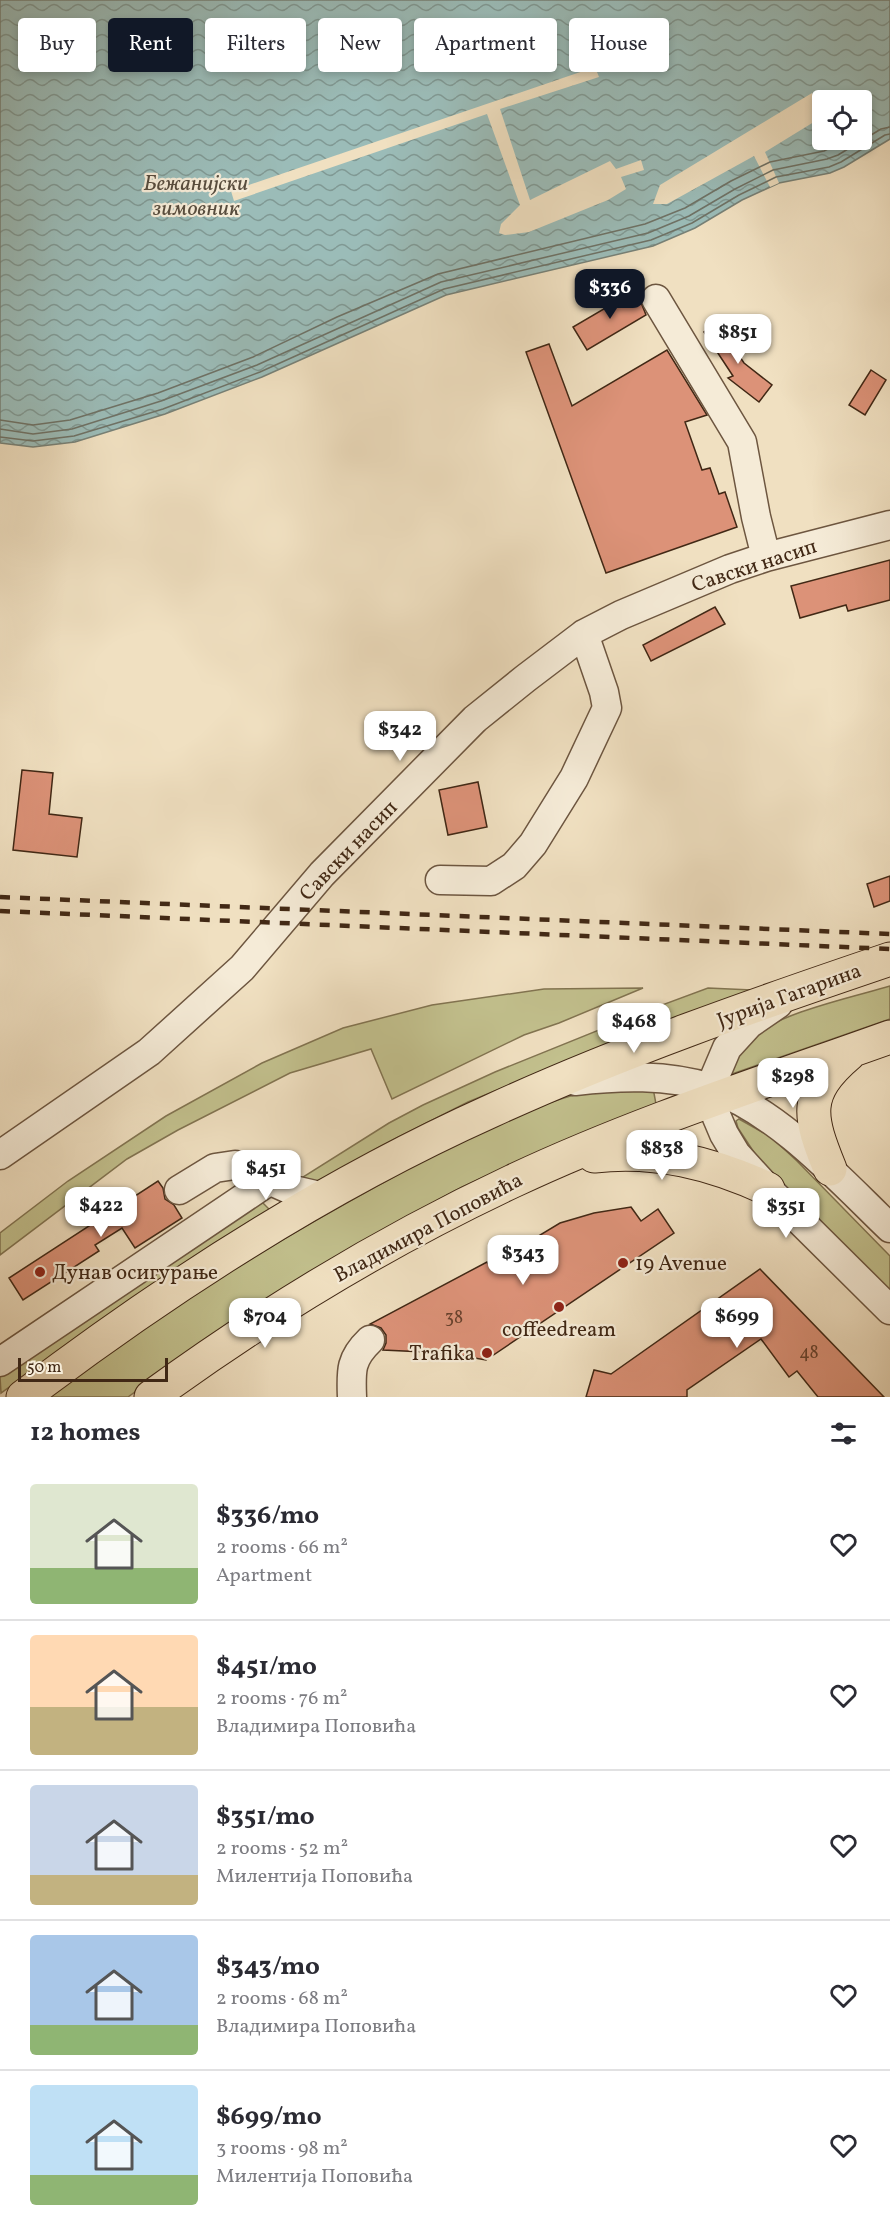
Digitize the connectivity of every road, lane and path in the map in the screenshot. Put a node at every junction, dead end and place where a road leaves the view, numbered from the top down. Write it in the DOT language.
graph roads {
  1 [pos="656,299"];
  2 [pos="890,525"];
  3 [pos="766,557"];
  4 [pos="584,634"];
  5 [pos="440,880"];
  6 [pos="890,959"];
  7 [pos="800,990"];
  8 [pos="890,1037"];
  9 [pos="855,1049"];
  10 [pos="555,1083"];
  11 [pos="715,1095"];
  12 [pos="0,1155"];
  13 [pos="559,1160"];
  14 [pos="830,1168"];
  15 [pos="269,1181"];
  16 [pos="768,1189"];
  17 [pos="179,1190"];
  18 [pos="324,1197"];
  19 [pos="890,1228"];
  20 [pos="890,1310"];
  21 [pos="370,1340"];
  22 [pos="0,1362"];
  23 [pos="23,1397"];
  24 [pos="151,1397"];
  25 [pos="352,1397"];
  1 -- 3 [label="street"];
  2 -- 3 [label="street, Савски насип"];
  3 -- 4 [label="street, Савски насип"];
  4 -- 5 [label="street"];
  4 -- 12 [label="street, Савски насип"];
  6 -- 7 [label="main road, Јурија Гагарина"];
  7 -- 10 [label="main road, Јурија Гагарина"];
  7 -- 11 [label="street"];
  8 -- 9 [label="main road"];
  9 -- 11 [label="main road"];
  9 -- 14 [label="main road"];
  10 -- 11 [label="street"];
  10 -- 18 [label="main road"];
  11 -- 13 [label="main road, Владимира Поповића"];
  11 -- 14 [label="street"];
  11 -- 16 [label="street"];
  13 -- 16 [label="main road"];
  13 -- 24 [label="main road, Владимира Поповића"];
  14 -- 19 [label="street"];
  15 -- 17 [label="street"];
  15 -- 18 [label="street"];
  15 -- 22 [label="street"];
  16 -- 20 [label="street"];
  18 -- 23 [label="main road"];
  21 -- 25 [label="street"];
}
